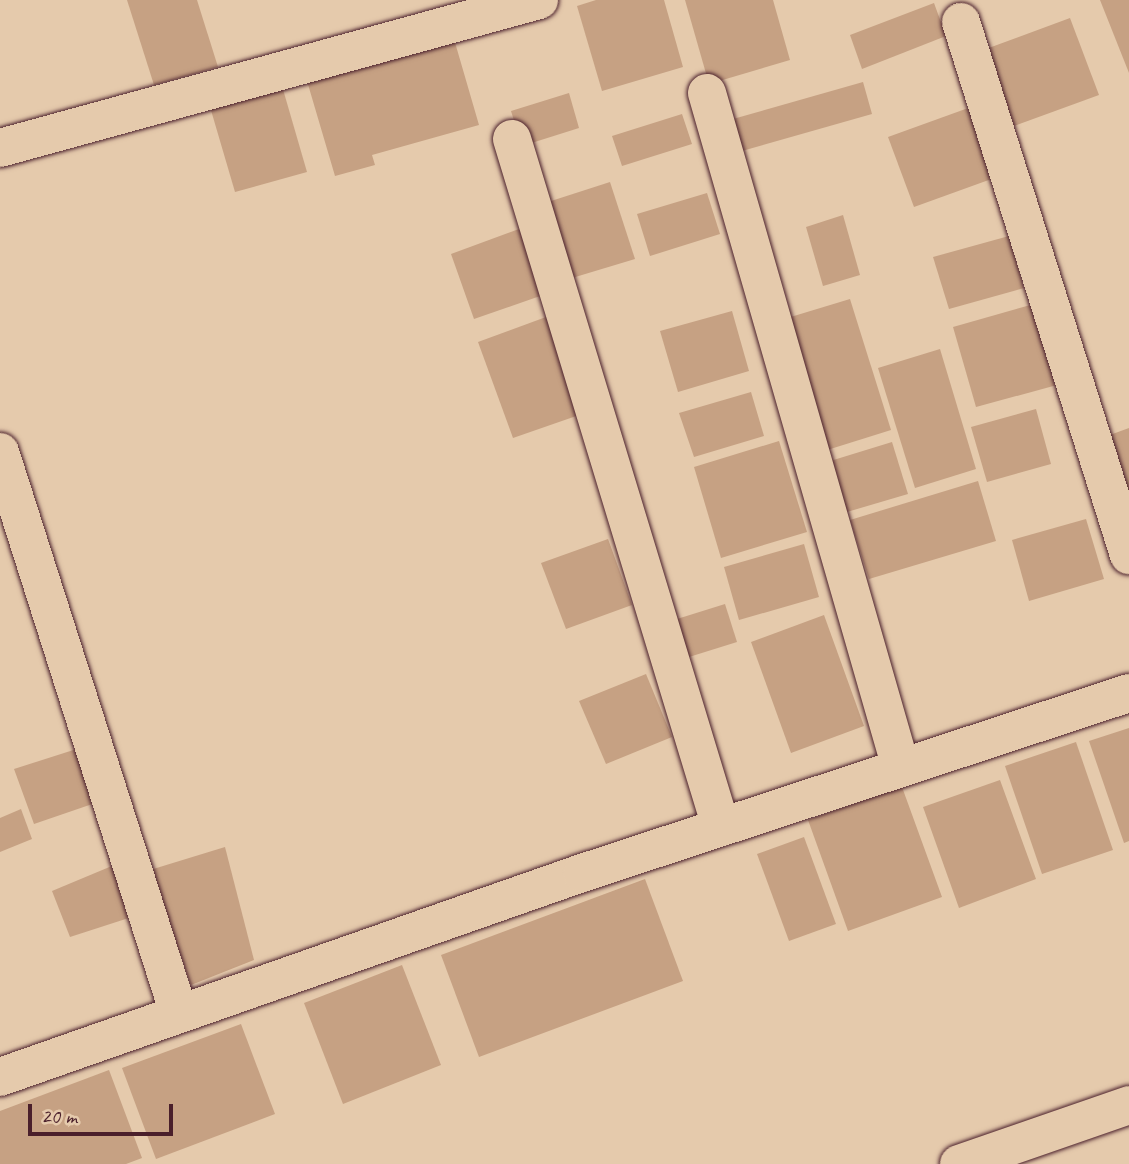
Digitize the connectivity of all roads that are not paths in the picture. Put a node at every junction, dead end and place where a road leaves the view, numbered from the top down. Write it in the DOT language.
graph roads {
  1 [pos="539,0"];
  2 [pos="961,22"];
  3 [pos="707,93"];
  4 [pos="512,139"];
  5 [pos="0,148"];
  6 [pos="0,452"];
  7 [pos="1129,555"];
  8 [pos="1129,693"];
  9 [pos="901,768"];
  10 [pos="721,827"];
  11 [pos="179,1014"];
  12 [pos="0,1077"];
  13 [pos="1129,1105"];
  14 [pos="959,1164"];
  1 -- 5 [label="street"];
  2 -- 7 [label="street"];
  3 -- 9 [label="street"];
  4 -- 10 [label="street"];
  6 -- 11 [label="street"];
  8 -- 9 [label="street"];
  9 -- 10 [label="street"];
  10 -- 11 [label="street"];
  11 -- 12 [label="street"];
  13 -- 14 [label="street"];
}
